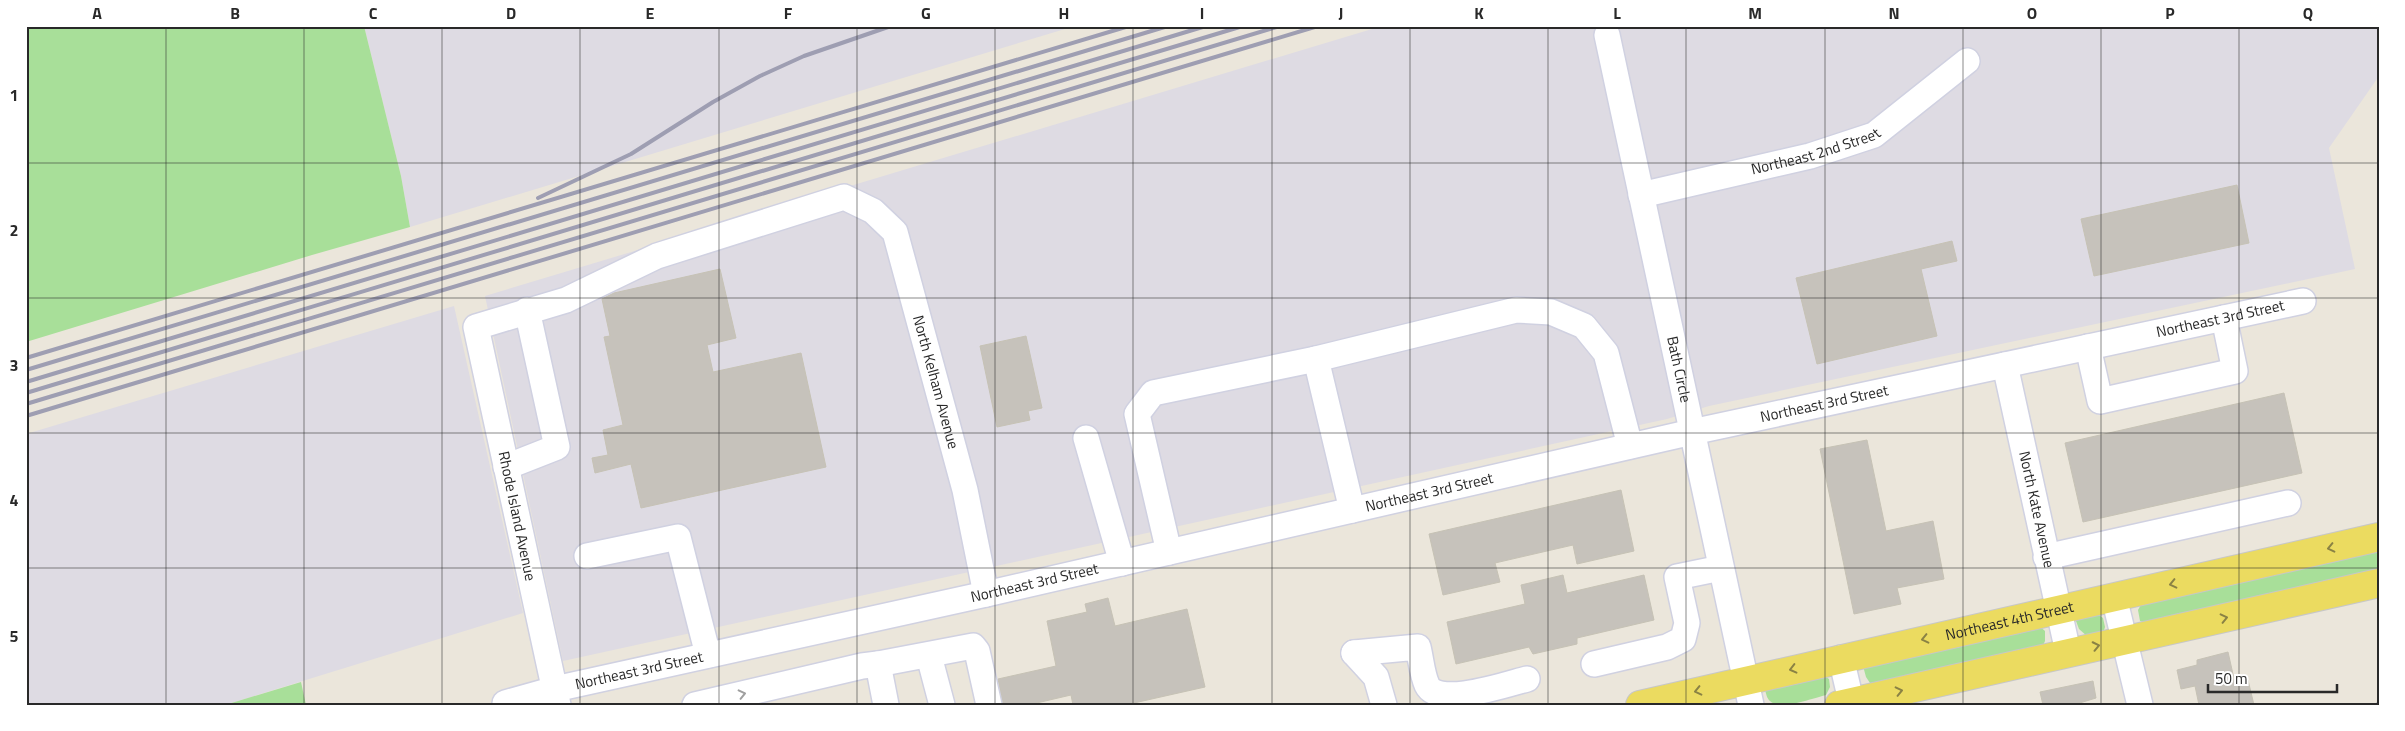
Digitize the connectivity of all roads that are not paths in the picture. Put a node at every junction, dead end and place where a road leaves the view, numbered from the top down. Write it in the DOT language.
graph roads {
  1 [pos="1607,35"];
  2 [pos="1967,61"];
  3 [pos="1641,195"];
  4 [pos="2304,301"];
  5 [pos="527,310"];
  6 [pos="2224,318"];
  7 [pos="2088,347"];
  8 [pos="1316,359"];
  9 [pos="2005,365"];
  10 [pos="1692,432"];
  11 [pos="1086,438"];
  12 [pos="1630,446"];
  13 [pos="506,467"];
  14 [pos="2288,503"];
  15 [pos="1352,510"];
  16 [pos="2379,537"];
  17 [pos="1169,552"];
  18 [pos="587,556"];
  19 [pos="2046,556"];
  20 [pos="1122,563"];
  21 [pos="1721,568"];
  22 [pos="2379,582"];
  23 [pos="986,594"];
  24 [pos="2114,597"];
  25 [pos="2058,609"];
  26 [pos="2125,640"];
  27 [pos="2068,652"];
  28 [pos="708,655"];
  29 [pos="929,656"];
  30 [pos="1841,658"];
  31 [pos="878,664"];
  32 [pos="1594,664"];
  33 [pos="1527,679"];
  34 [pos="1748,693"];
  35 [pos="557,697"];
  36 [pos="879,703"];
  37 [pos="1847,704"];
  38 [pos="505,705"];
  39 [pos="695,705"];
  40 [pos="942,705"];
  41 [pos="989,705"];
  42 [pos="1384,705"];
  43 [pos="1640,705"];
  44 [pos="2140,705"];
  1 -- 3 [label="street, Bath Circle"];
  2 -- 3 [label="street, Northeast 2nd Street"];
  3 -- 10 [label="street, Bath Circle"];
  4 -- 6 [label="street, Northeast 3rd Street"];
  5 -- 13 [label="street"];
  5 -- 13 [label="street, Rhode Island Avenue"];
  5 -- 23 [label="street, North Kelham Avenue"];
  6 -- 7 [label="street, Northeast 3rd Street"];
  6 -- 7 [label="street"];
  7 -- 9 [label="street, Northeast 3rd Street"];
  8 -- 12 [label="street"];
  8 -- 15 [label="street"];
  8 -- 17 [label="street"];
  9 -- 10 [label="street, Northeast 3rd Street"];
  9 -- 19 [label="street, North Kate Avenue"];
  10 -- 12 [label="street, Northeast 3rd Street"];
  10 -- 21 [label="street, Bath Circle"];
  11 -- 20 [label="street"];
  12 -- 15 [label="street, Northeast 3rd Street"];
  13 -- 35 [label="street, Rhode Island Avenue"];
  14 -- 19 [label="street"];
  15 -- 17 [label="street, Northeast 3rd Street"];
  16 -- 24 [label="main road, Northeast 4th Street, one-way"];
  17 -- 20 [label="street, Northeast 3rd Street"];
  18 -- 28 [label="street"];
  19 -- 25 [label="street, North Kate Avenue"];
  20 -- 23 [label="street, Northeast 3rd Street"];
  21 -- 32 [label="street"];
  21 -- 34 [label="street, Bath Circle"];
  26 -- 22 [label="main road, one-way"];
  23 -- 28 [label="street, Northeast 3rd Street"];
  24 -- 25 [label="main road, Northeast 4th Street"];
  24 -- 26 [label="street"];
  25 -- 27 [label="street, North Kate Avenue"];
  25 -- 30 [label="main road, Northeast 4th Street, one-way"];
  27 -- 26 [label="main road, one-way"];
  26 -- 44 [label="street"];
  37 -- 27 [label="main road, one-way"];
  28 -- 35 [label="street, Northeast 3rd Street"];
  29 -- 31 [label="street"];
  29 -- 40 [label="street"];
  29 -- 41 [label="street"];
  30 -- 34 [label="main road, Northeast 4th Street, one-way"];
  30 -- 37 [label="street"];
  31 -- 36 [label="street"];
  39 -- 31 [label="street, one-way"];
  33 -- 42 [label="street"];
  34 -- 43 [label="main road, Northeast 4th Street, one-way"];
  35 -- 38 [label="street, Northeast 3rd Street"];
}
